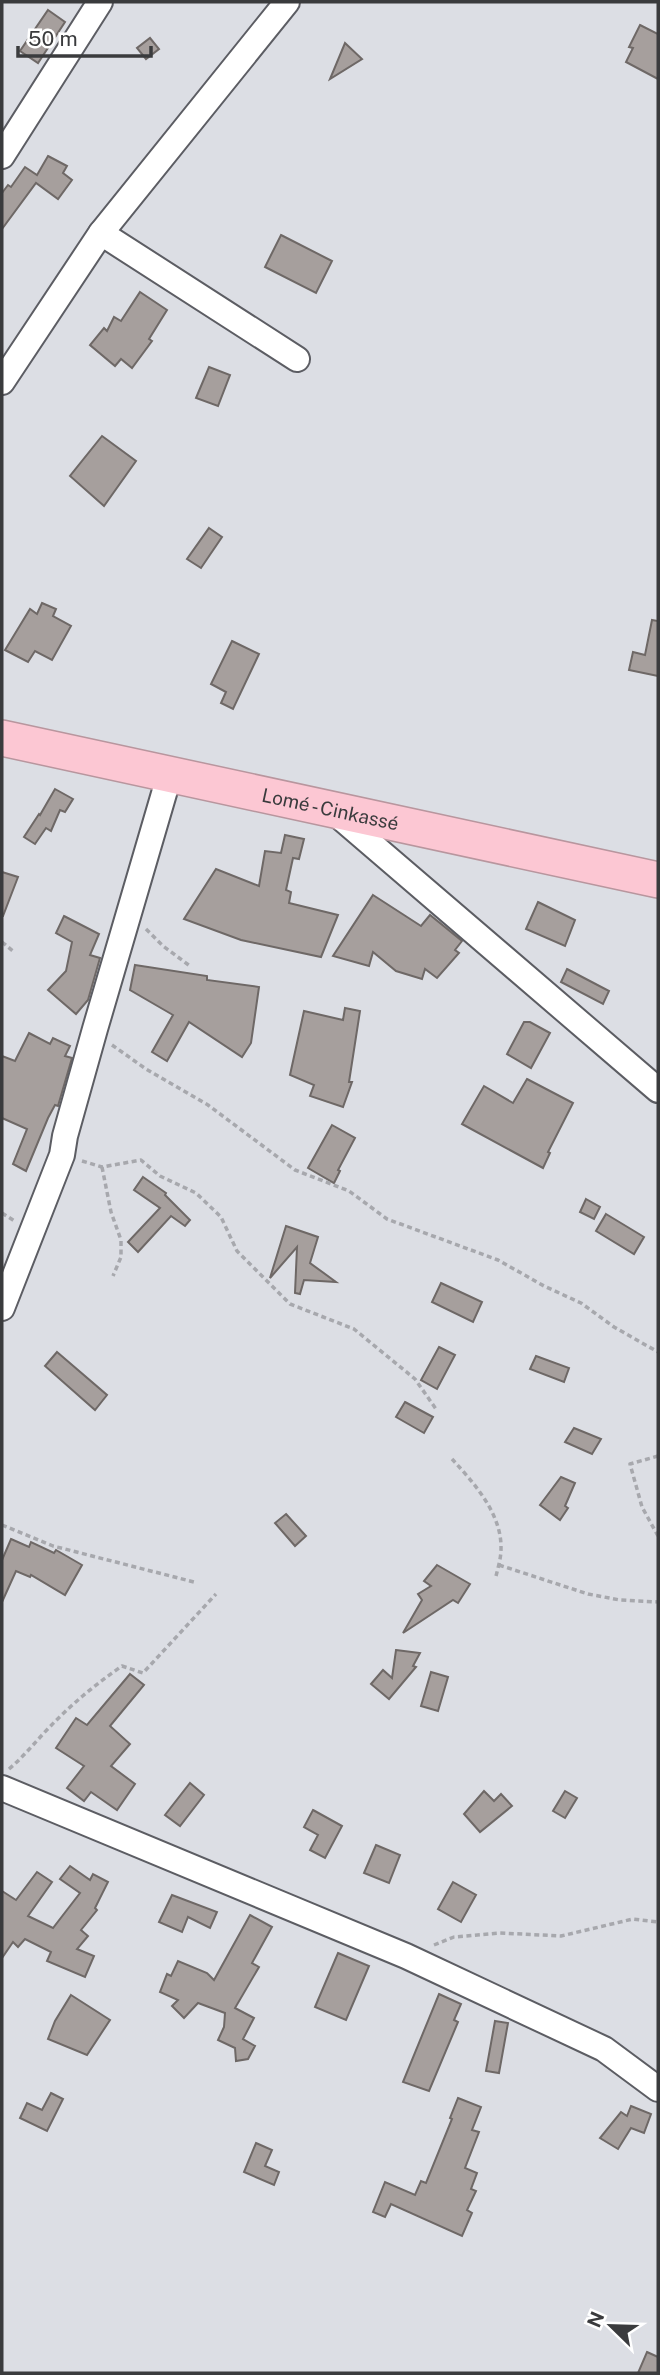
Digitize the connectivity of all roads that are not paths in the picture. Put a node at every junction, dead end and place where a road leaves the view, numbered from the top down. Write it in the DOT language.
graph roads {
  1 [pos="100,2"];
  2 [pos="287,2"];
  3 [pos="2,156"];
  4 [pos="101,233"];
  5 [pos="298,359"];
  6 [pos="2,382"];
  7 [pos="2,738"];
  8 [pos="170,773"];
  9 [pos="331,809"];
  10 [pos="658,880"];
  11 [pos="658,1090"];
  12 [pos="2,1308"];
  13 [pos="2,1788"];
  14 [pos="658,2090"];
  1 -- 3 [label="street"];
  2 -- 4 [label="street"];
  4 -- 5 [label="street"];
  4 -- 6 [label="street"];
  7 -- 8 [label="highway, Lomé - Cinkassé"];
  8 -- 9 [label="highway, Lomé - Cinkassé"];
  8 -- 12 [label="street"];
  9 -- 10 [label="highway, Lomé - Cinkassé"];
  9 -- 11 [label="street"];
  13 -- 14 [label="street"];
}
